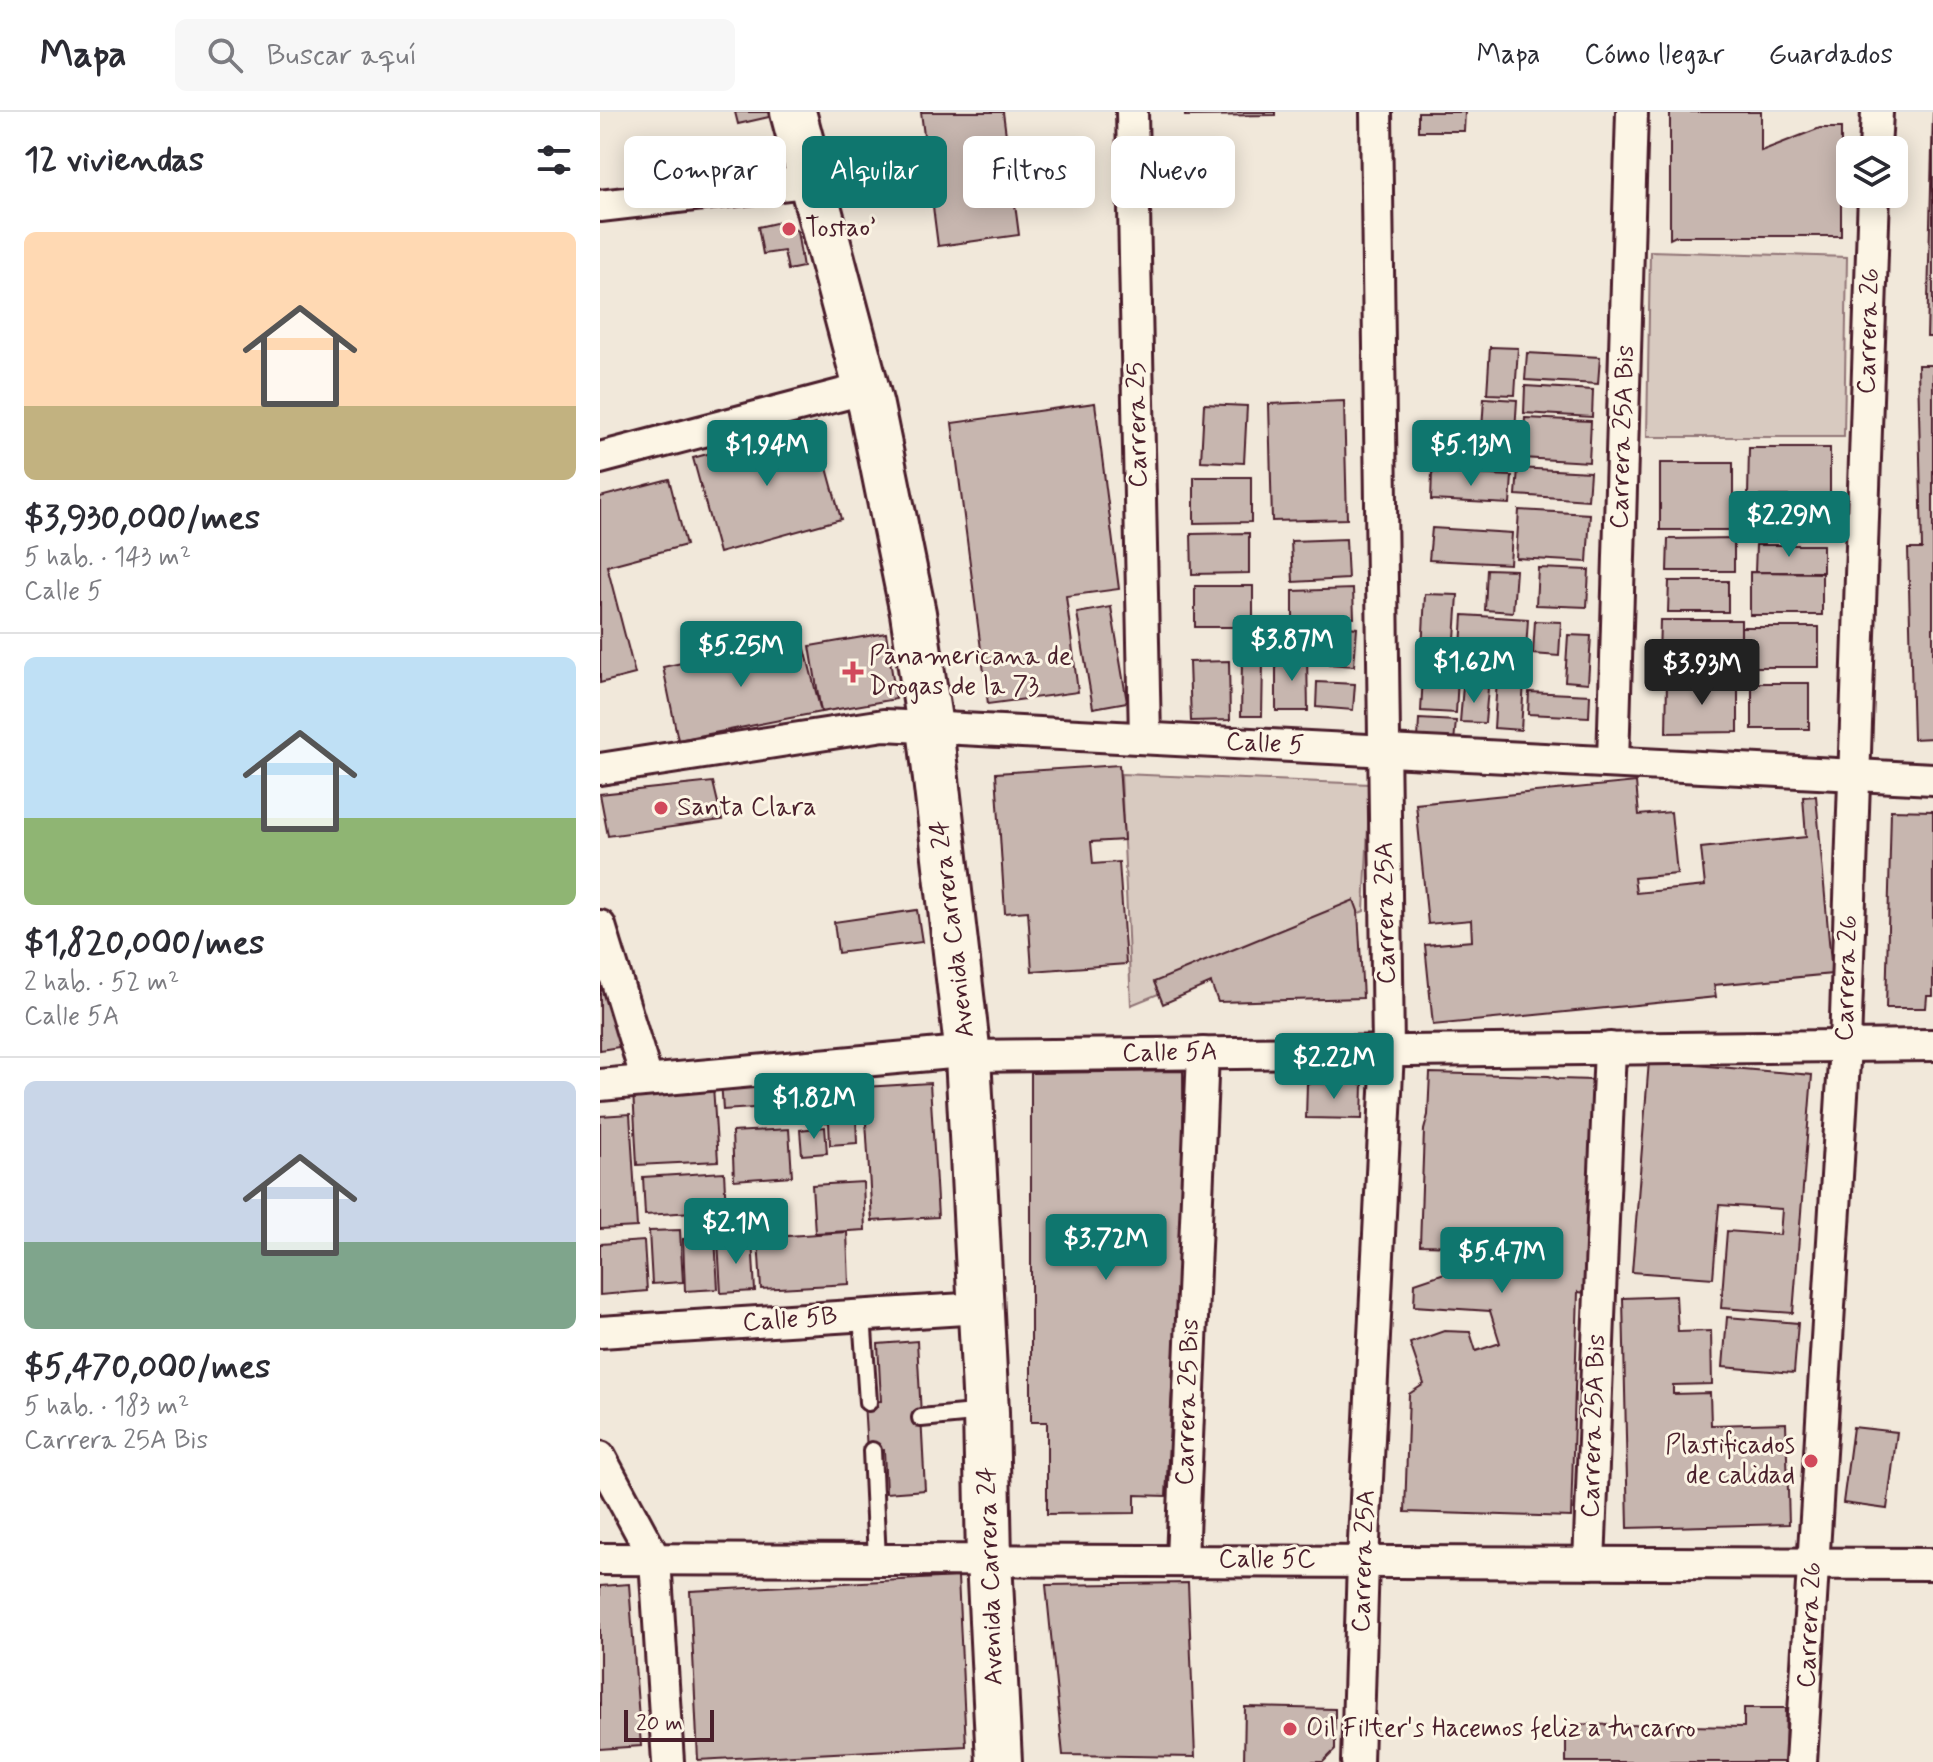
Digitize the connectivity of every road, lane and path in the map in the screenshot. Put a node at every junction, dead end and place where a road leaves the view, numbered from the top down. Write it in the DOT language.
graph roads {
  1 [pos="793,112"];
  2 [pos="1132,112"];
  3 [pos="1376,112"];
  4 [pos="1632,112"];
  5 [pos="1877,112"];
  6 [pos="1876,136"];
  7 [pos="802,142"];
  8 [pos="802,182"];
  9 [pos="600,206"];
  10 [pos="821,208"];
  11 [pos="1874,208"];
  12 [pos="867,388"];
  13 [pos="600,458"];
  14 [pos="930,727"];
  15 [pos="1145,738"];
  16 [pos="1385,751"];
  17 [pos="1613,762"];
  18 [pos="600,769"];
  19 [pos="1854,775"];
  20 [pos="1933,779"];
  21 [pos="600,926"];
  22 [pos="1933,1045"];
  23 [pos="1845,1046"];
  24 [pos="1610,1048"];
  25 [pos="1388,1051"];
  26 [pos="1203,1053"];
  27 [pos="968,1056"];
  28 [pos="647,1080"];
  29 [pos="600,1085"];
  30 [pos="980,1308"];
  31 [pos="862,1315"];
  32 [pos="600,1332"];
  33 [pos="868,1402"];
  34 [pos="986,1412"];
  35 [pos="921,1418"];
  36 [pos="872,1451"];
  37 [pos="600,1457"];
  38 [pos="600,1559"];
  39 [pos="655,1559"];
  40 [pos="1182,1559"];
  41 [pos="877,1560"];
  42 [pos="989,1560"];
  43 [pos="1363,1561"];
  44 [pos="1589,1563"];
  45 [pos="1814,1563"];
  46 [pos="1933,1564"];
  47 [pos="668,1762"];
  48 [pos="999,1762"];
  49 [pos="1357,1762"];
  50 [pos="1801,1762"];
  1 -- 7 [label="main road, Avenida Carrera 24"];
  2 -- 15 [label="street, Carrera 25"];
  3 -- 16 [label="street, Carrera 25A"];
  4 -- 17 [label="street, Carrera 25A Bis"];
  5 -- 6 [label="street"];
  8 -- 9 [label="street"];
  10 -- 12 [label="main road, Avenida Carrera 24"];
  11 -- 19 [label="street, Carrera 26"];
  12 -- 13 [label="street"];
  12 -- 14 [label="main road, Avenida Carrera 24"];
  14 -- 15 [label="street, Calle 5"];
  14 -- 18 [label="street, Calle 5"];
  14 -- 27 [label="main road, Avenida Carrera 24"];
  15 -- 16 [label="street, Calle 5"];
  16 -- 17 [label="street, Calle 5"];
  16 -- 25 [label="street, Carrera 25A"];
  17 -- 19 [label="street, Calle 5"];
  19 -- 20 [label="street, Calle 5"];
  19 -- 23 [label="street, Carrera 26"];
  21 -- 28 [label="street"];
  22 -- 23 [label="street, Calle 5A"];
  23 -- 24 [label="street, Calle 5A"];
  23 -- 45 [label="street, Carrera 26"];
  24 -- 25 [label="street, Calle 5A"];
  24 -- 44 [label="street, Carrera 25A Bis"];
  25 -- 26 [label="street, Calle 5A"];
  25 -- 43 [label="street, Carrera 25A"];
  26 -- 27 [label="street, Calle 5A"];
  26 -- 40 [label="street, Carrera 25 Bis"];
  27 -- 28 [label="street, Calle 5A"];
  27 -- 30 [label="main road, Avenida Carrera 24"];
  28 -- 29 [label="street, Calle 5A"];
  30 -- 31 [label="street, Calle 5B"];
  30 -- 34 [label="main road, Avenida Carrera 24"];
  31 -- 32 [label="street, Calle 5B"];
  31 -- 33 [label="lane"];
  34 -- 35 [label="lane"];
  34 -- 42 [label="main road, Avenida Carrera 24"];
  36 -- 41 [label="lane"];
  37 -- 39 [label="street"];
  38 -- 39 [label="street, Calle 5C"];
  39 -- 41 [label="street, Calle 5C"];
  39 -- 47 [label="street"];
  40 -- 42 [label="street, Calle 5C"];
  40 -- 43 [label="street, Calle 5C"];
  41 -- 42 [label="street, Calle 5C"];
  42 -- 48 [label="main road, Avenida Carrera 24"];
  43 -- 44 [label="street, Calle 5C"];
  43 -- 49 [label="street, Carrera 25A"];
  44 -- 45 [label="street, Calle 5C"];
  45 -- 46 [label="street, Calle 5C"];
  45 -- 50 [label="street, Carrera 26"];
}
